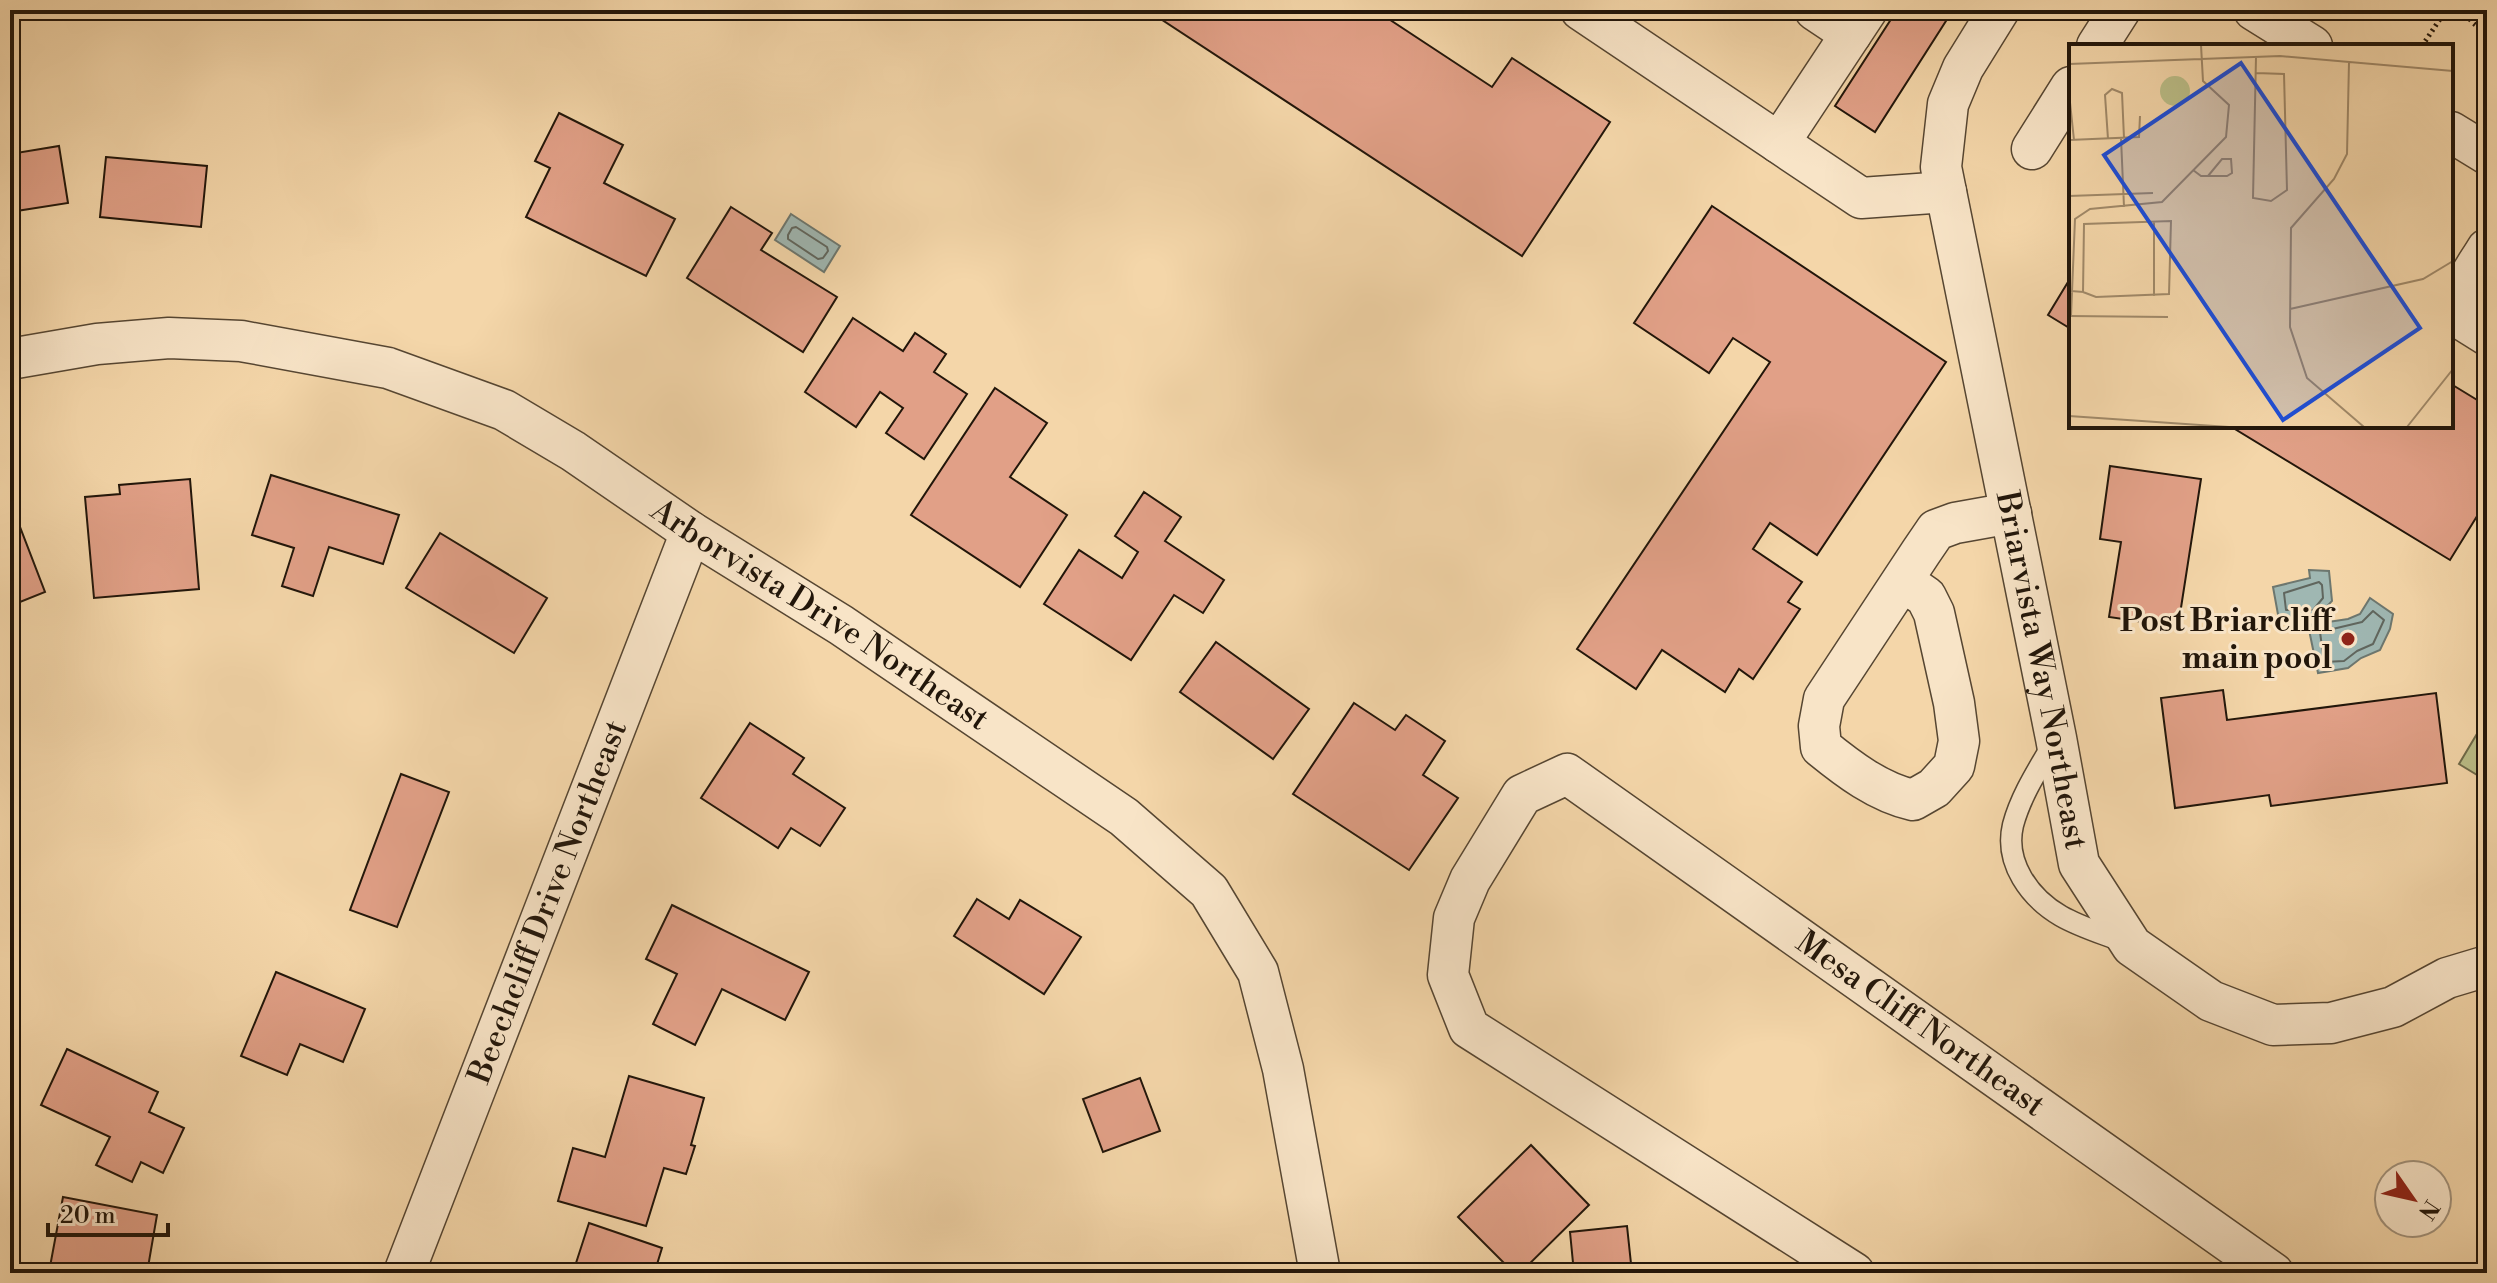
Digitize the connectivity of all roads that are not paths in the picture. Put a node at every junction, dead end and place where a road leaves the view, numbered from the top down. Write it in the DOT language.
graph roads {
  1 [pos="1581,10"];
  2 [pos="1815,10"];
  3 [pos="1999,10"];
  4 [pos="2120,10"];
  5 [pos="2254,10"];
  6 [pos="1859,22"];
  7 [pos="2098,44"];
  8 [pos="2309,44"];
  9 [pos="2069,90"];
  10 [pos="2453,133"];
  11 [pos="1779,143"];
  12 [pos="2032,149"];
  13 [pos="2487,154"];
  14 [pos="1946,192"];
  15 [pos="2487,249"];
  16 [pos="2487,335"];
  17 [pos="10,359"];
  18 [pos="2011,513"];
  19 [pos="691,532"];
  20 [pos="1903,581"];
  21 [pos="2056,738"];
  22 [pos="2132,946"];
  23 [pos="2487,966"];
  24 [pos="404,1273"];
  25 [pos="1320,1273"];
  26 [pos="1854,1273"];
  27 [pos="2273,1273"];
  1 -- 11 [label="street"];
  2 -- 6 [label="street"];
  3 -- 14 [label="street, Briarvista Way Northeast"];
  4 -- 7 [label="street"];
  5 -- 8 [label="street"];
  6 -- 11 [label="street"];
  9 -- 12 [label="street"];
  10 -- 13 [label="street"];
  11 -- 14 [label="street"];
  14 -- 18 [label="street, Briarvista Way Northeast"];
  15 -- 16 [label="street"];
  17 -- 19 [label="street, Arborvista Drive Northeast"];
  18 -- 20 [label="street"];
  18 -- 21 [label="street, Briarvista Way Northeast"];
  19 -- 24 [label="street, Beechcliff Drive Northeast"];
  19 -- 25 [label="street, Arborvista Drive Northeast"];
  20 -- 20 [label="street"];
  21 -- 22 [label="street, Briarvista Way Northeast"];
  21 -- 22 [label="lane"];
  22 -- 23 [label="street, Briarvista Way Northeast"];
  26 -- 27 [label="street, Mesa Cliff Northeast"];
}
